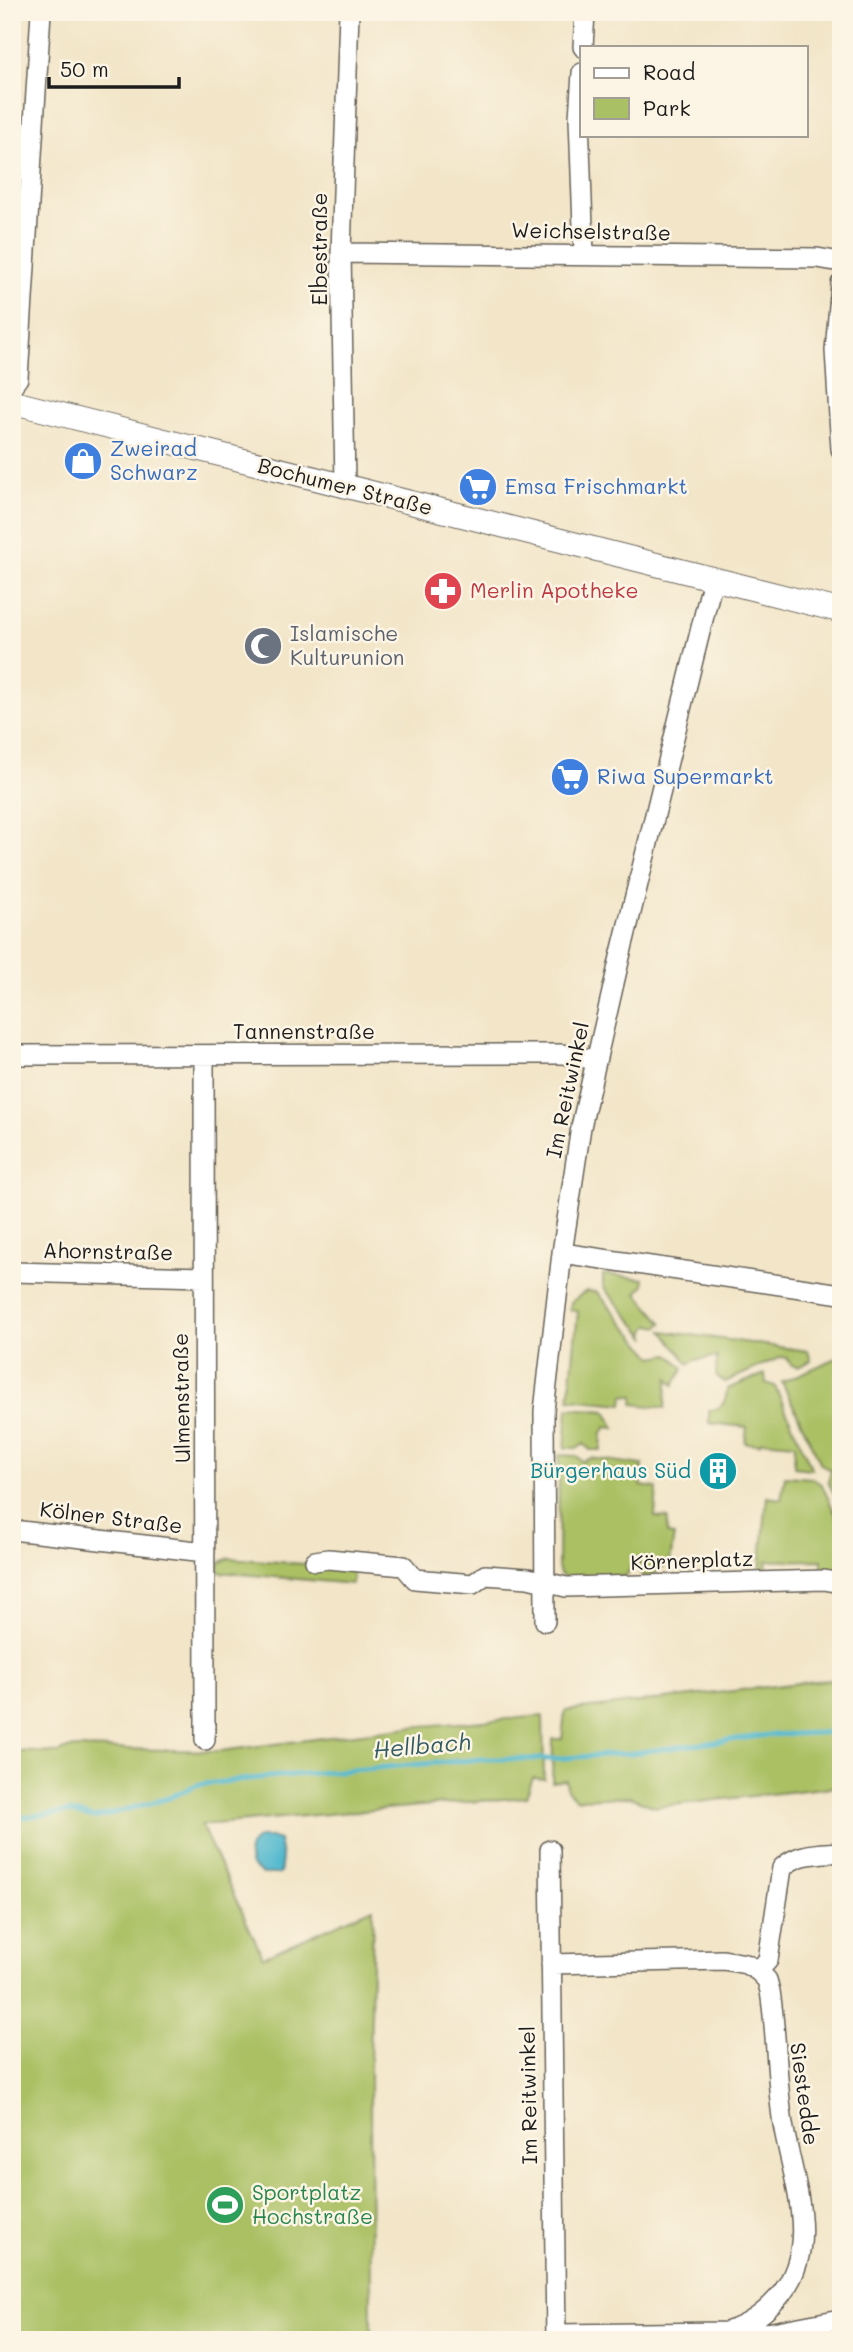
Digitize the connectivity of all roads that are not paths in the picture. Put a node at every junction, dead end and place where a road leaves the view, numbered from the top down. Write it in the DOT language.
graph roads {
  1 [pos="41,12"];
  2 [pos="349,12"];
  3 [pos="585,12"];
  4 [pos="583,46"];
  5 [pos="580,103"];
  6 [pos="341,253"];
  7 [pos="583,254"];
  8 [pos="841,262"];
  9 [pos="841,284"];
  10 [pos="12,386"];
  11 [pos="12,402"];
  12 [pos="839,417"];
  13 [pos="841,449"];
  14 [pos="345,486"];
  15 [pos="713,579"];
  16 [pos="841,611"];
  17 [pos="12,1055"];
  18 [pos="204,1056"];
  19 [pos="596,1060"];
  20 [pos="562,1253"];
  21 [pos="12,1272"];
  22 [pos="203,1278"];
  23 [pos="841,1294"];
  24 [pos="12,1530"];
  25 [pos="205,1552"];
  26 [pos="315,1561"];
  27 [pos="545,1582"];
  28 [pos="841,1583"];
  29 [pos="545,1620"];
  30 [pos="205,1740"];
  31 [pos="550,1850"];
  32 [pos="841,1852"];
  33 [pos="551,1964"];
  34 [pos="758,1971"];
  35 [pos="841,2319"];
  36 [pos="742,2334"];
  37 [pos="556,2337"];
  1 -- 10 [label="street"];
  2 -- 6 [label="street, Elbestraße"];
  3 -- 4 [label="street"];
  5 -- 7 [label="street"];
  6 -- 7 [label="street, Weichselstraße"];
  6 -- 14 [label="street, Elbestraße"];
  7 -- 8 [label="street, Weichselstraße"];
  9 -- 12 [label="street"];
  11 -- 14 [label="main road, Bochumer Straße"];
  12 -- 13 [label="street"];
  14 -- 15 [label="main road, Bochumer Straße"];
  15 -- 16 [label="main road, Bochumer Straße"];
  15 -- 19 [label="street, Im Reitwinkel"];
  17 -- 18 [label="street, Tannenstraße"];
  18 -- 19 [label="street, Tannenstraße"];
  18 -- 22 [label="street, Ulmenstraße"];
  19 -- 20 [label="street, Im Reitwinkel"];
  20 -- 23 [label="street"];
  20 -- 27 [label="street, Im Reitwinkel"];
  21 -- 22 [label="street, Ahornstraße"];
  22 -- 25 [label="street, Ulmenstraße"];
  24 -- 25 [label="street, Kölner Straße"];
  25 -- 30 [label="street, Ulmenstraße"];
  26 -- 27 [label="street"];
  27 -- 28 [label="street, Körnerplatz"];
  27 -- 29 [label="street, Im Reitwinkel"];
  31 -- 33 [label="street, Im Reitwinkel"];
  32 -- 34 [label="street"];
  33 -- 34 [label="street"];
  33 -- 37 [label="street, Im Reitwinkel"];
  34 -- 36 [label="street, Siestedde"];
  35 -- 36 [label="street, Siestedde"];
  36 -- 37 [label="street, Siestedde"];
}
